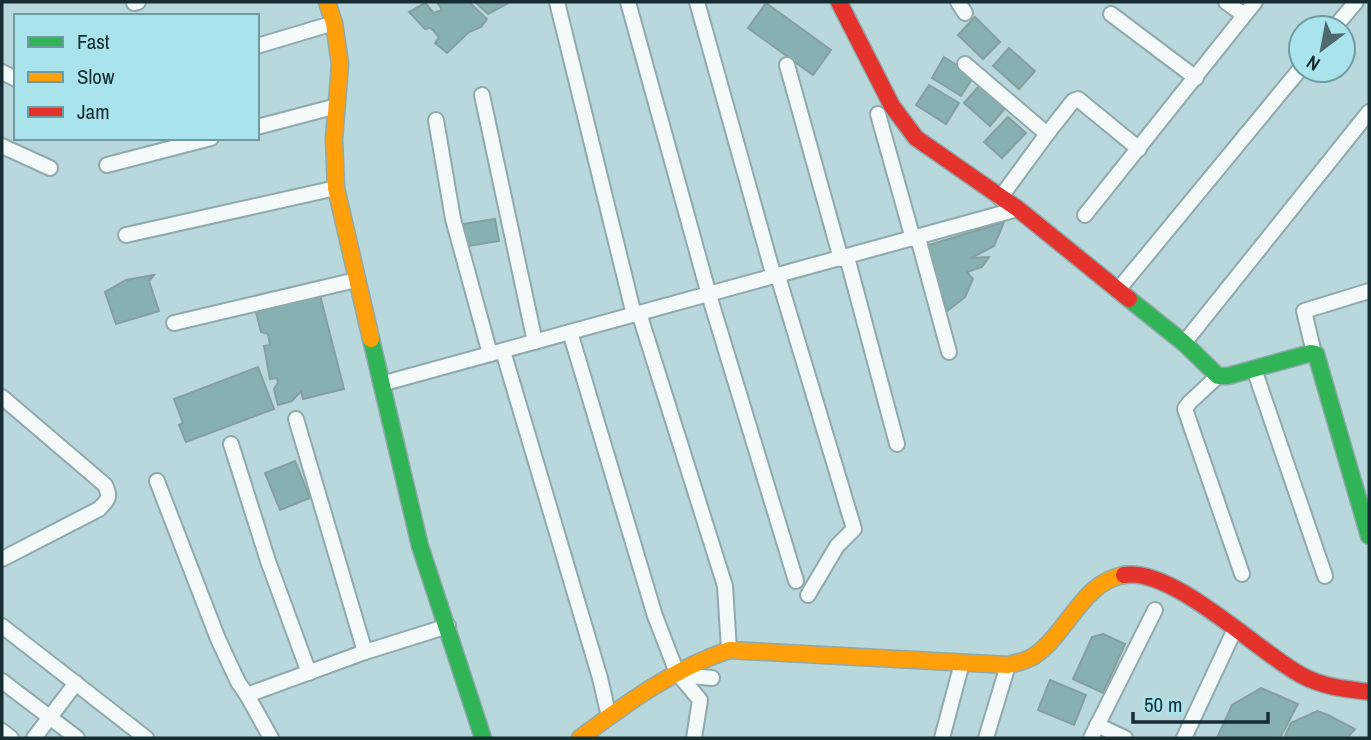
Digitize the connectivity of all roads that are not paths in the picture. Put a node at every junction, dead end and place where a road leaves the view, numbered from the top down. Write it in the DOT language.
graph roads {
  1 [pos="327,2"];
  2 [pos="557,2"];
  3 [pos="628,2"];
  4 [pos="697,2"];
  5 [pos="839,2"];
  6 [pos="1226,2"];
  7 [pos="1255,2"];
  8 [pos="1111,14"];
  9 [pos="1244,15"];
  10 [pos="334,23"];
  11 [pos="259,45"];
  12 [pos="965,64"];
  13 [pos="787,65"];
  14 [pos="1196,78"];
  15 [pos="1288,84"];
  16 [pos="482,95"];
  17 [pos="337,106"];
  18 [pos="1369,112"];
  19 [pos="878,114"];
  20 [pos="436,120"];
  21 [pos="259,126"];
  22 [pos="1047,134"];
  23 [pos="204,140"];
  24 [pos="2,146"];
  25 [pos="1139,149"];
  26 [pos="107,165"];
  27 [pos="50,168"];
  28 [pos="336,188"];
  29 [pos="1000,198"];
  30 [pos="1018,209"];
  31 [pos="1084,215"];
  32 [pos="126,235"];
  33 [pos="915,239"];
  34 [pos="844,258"];
  35 [pos="776,276"];
  36 [pos="356,280"];
  37 [pos="1118,290"];
  38 [pos="1369,291"];
  39 [pos="709,295"];
  40 [pos="637,314"];
  41 [pos="174,323"];
  42 [pos="570,332"];
  43 [pos="535,342"];
  44 [pos="1184,343"];
  45 [pos="496,352"];
  46 [pos="949,352"];
  47 [pos="1314,353"];
  48 [pos="1254,369"];
  49 [pos="1218,376"];
  50 [pos="381,384"];
  51 [pos="2,397"];
  52 [pos="296,419"];
  53 [pos="231,444"];
  54 [pos="897,444"];
  55 [pos="157,481"];
  56 [pos="1365,505"];
  57 [pos="1369,536"];
  58 [pos="2,559"];
  59 [pos="1242,574"];
  60 [pos="1325,576"];
  61 [pos="796,581"];
  62 [pos="808,595"];
  63 [pos="1156,610"];
  64 [pos="2,626"];
  65 [pos="448,626"];
  66 [pos="1235,629"];
  67 [pos="729,650"];
  68 [pos="365,652"];
  69 [pos="962,663"];
  70 [pos="1008,665"];
  71 [pos="309,673"];
  72 [pos="677,673"];
  73 [pos="712,678"];
  74 [pos="2,681"];
  75 [pos="76,684"];
  76 [pos="1369,692"];
  77 [pos="247,695"];
  78 [pos="50,717"];
  79 [pos="609,717"];
  80 [pos="2,731"];
  81 [pos="1094,732"];
  82 [pos="11,738"];
  83 [pos="33,738"];
  84 [pos="77,738"];
  85 [pos="146,738"];
  86 [pos="271,738"];
  87 [pos="483,738"];
  88 [pos="580,738"];
  89 [pos="694,738"];
  90 [pos="942,738"];
  91 [pos="986,738"];
  92 [pos="1125,738"];
  93 [pos="1184,738"];
  1 -- 10 [label="street"];
  2 -- 40 [label="street"];
  3 -- 39 [label="street"];
  4 -- 35 [label="street"];
  5 -- 29 [label="street"];
  6 -- 9 [label="street"];
  7 -- 9 [label="street"];
  8 -- 14 [label="street"];
  9 -- 14 [label="street"];
  10 -- 11 [label="street"];
  10 -- 17 [label="street"];
  12 -- 22 [label="street"];
  13 -- 34 [label="street"];
  14 -- 25 [label="street"];
  15 -- 37 [label="street"];
  16 -- 43 [label="street"];
  17 -- 21 [label="street"];
  17 -- 28 [label="street"];
  18 -- 44 [label="street"];
  19 -- 33 [label="street"];
  20 -- 45 [label="street"];
  22 -- 25 [label="street"];
  22 -- 29 [label="street"];
  23 -- 26 [label="street"];
  24 -- 27 [label="street"];
  25 -- 31 [label="street"];
  28 -- 32 [label="street"];
  28 -- 36 [label="street"];
  29 -- 30 [label="street"];
  30 -- 33 [label="street"];
  30 -- 37 [label="street"];
  33 -- 34 [label="street"];
  33 -- 46 [label="street"];
  34 -- 35 [label="street"];
  34 -- 54 [label="street"];
  35 -- 39 [label="street"];
  35 -- 62 [label="street"];
  36 -- 41 [label="street"];
  36 -- 50 [label="street"];
  37 -- 44 [label="street"];
  38 -- 47 [label="street"];
  39 -- 40 [label="street"];
  39 -- 61 [label="street"];
  40 -- 42 [label="street"];
  40 -- 67 [label="street"];
  42 -- 43 [label="street"];
  42 -- 72 [label="street"];
  43 -- 45 [label="street"];
  44 -- 49 [label="street"];
  45 -- 50 [label="street"];
  45 -- 79 [label="street"];
  47 -- 48 [label="street"];
  47 -- 56 [label="street"];
  48 -- 49 [label="street"];
  48 -- 60 [label="street"];
  49 -- 59 [label="street"];
  50 -- 65 [label="street"];
  51 -- 58 [label="street"];
  52 -- 68 [label="street"];
  53 -- 71 [label="street"];
  55 -- 77 [label="street"];
  56 -- 57 [label="street"];
  63 -- 81 [label="street"];
  64 -- 75 [label="street"];
  65 -- 68 [label="street"];
  65 -- 87 [label="street"];
  66 -- 70 [label="street"];
  66 -- 76 [label="street"];
  66 -- 93 [label="street"];
  67 -- 69 [label="street"];
  67 -- 72 [label="street"];
  68 -- 71 [label="street"];
  69 -- 70 [label="street"];
  69 -- 90 [label="street"];
  70 -- 91 [label="street"];
  71 -- 77 [label="street"];
  72 -- 79 [label="street"];
  73 -- 89 [label="street"];
  74 -- 78 [label="street"];
  75 -- 78 [label="street"];
  75 -- 85 [label="street"];
  77 -- 86 [label="street"];
  78 -- 83 [label="street"];
  78 -- 84 [label="street"];
  79 -- 88 [label="street"];
  80 -- 82 [label="street"];
  81 -- 92 [label="street"];
}
